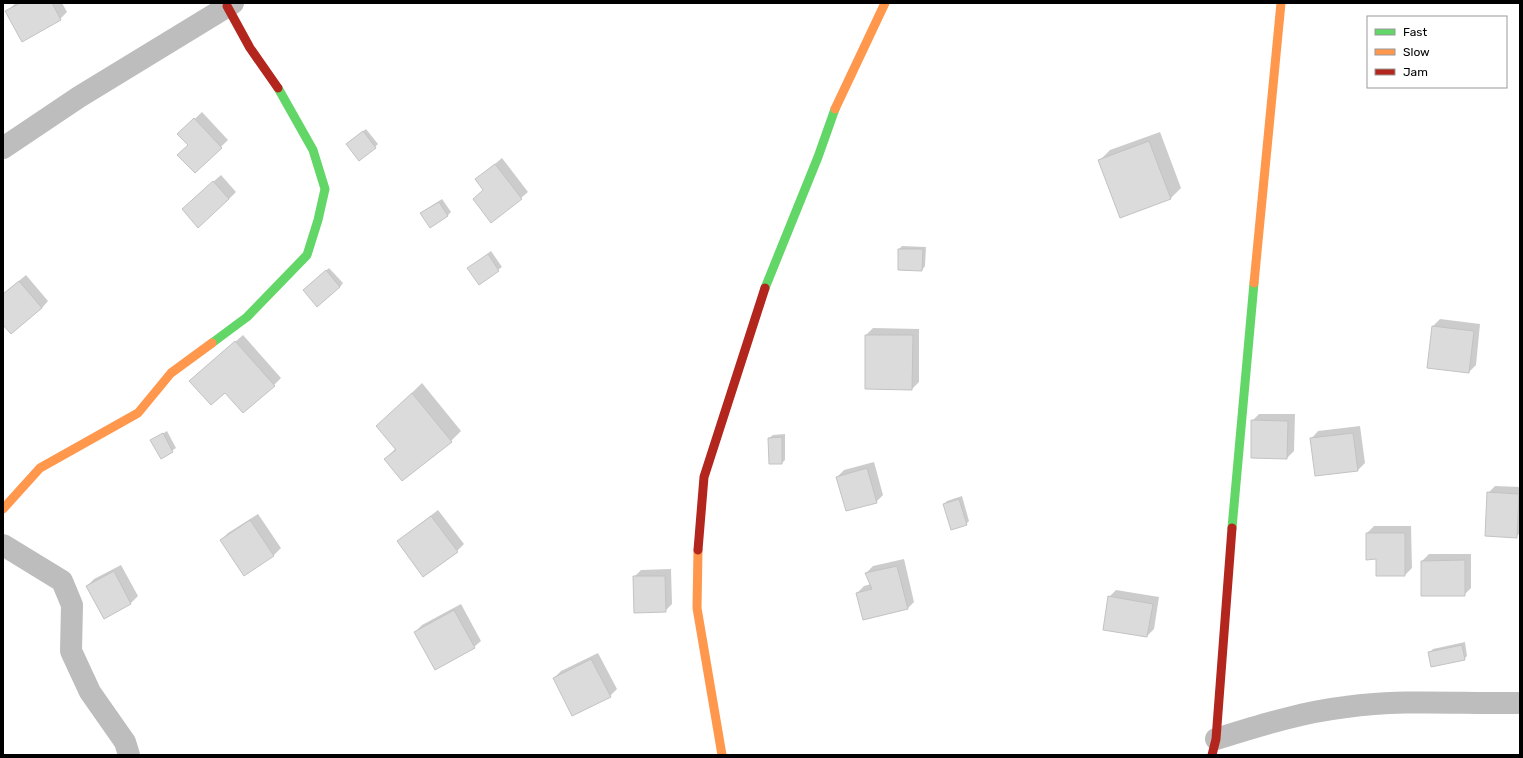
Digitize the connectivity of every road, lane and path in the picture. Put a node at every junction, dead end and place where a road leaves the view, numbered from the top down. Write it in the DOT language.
graph roads {
  1 [pos="885,3"];
  2 [pos="1281,3"];
  3 [pos="230,5"];
  4 [pos="3,148"];
  5 [pos="3,509"];
  6 [pos="3,545"];
  7 [pos="1520,703"];
  8 [pos="1214,747"];
  9 [pos="129,755"];
  10 [pos="722,755"];
  1 -- 10 [label="street"];
  2 -- 8 [label="street"];
  3 -- 4 [label="street"];
  3 -- 5 [label="street"];
  6 -- 9 [label="street"];
  7 -- 8 [label="street"];
}
